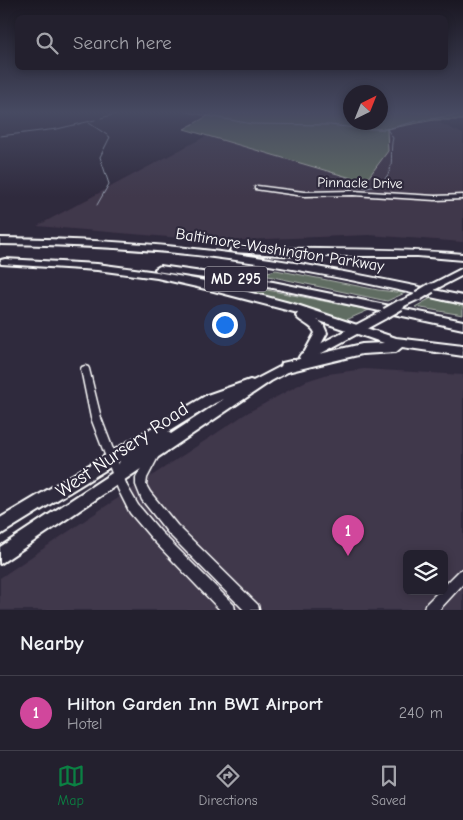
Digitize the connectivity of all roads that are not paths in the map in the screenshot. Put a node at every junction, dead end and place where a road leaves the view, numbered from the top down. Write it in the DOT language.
graph roads {
  1 [pos="256,188"];
  2 [pos="463,197"];
  3 [pos="0,240"];
  4 [pos="66,242"];
  5 [pos="463,257"];
  6 [pos="2,262"];
  7 [pos="463,272"];
  8 [pos="463,300"];
  9 [pos="263,301"];
  10 [pos="463,325"];
  11 [pos="355,330"];
  12 [pos="416,346"];
  13 [pos="463,351"];
  14 [pos="309,355"];
  15 [pos="287,367"];
  16 [pos="85,369"];
  17 [pos="267,378"];
  18 [pos="211,399"];
  19 [pos="158,450"];
  20 [pos="112,458"];
  21 [pos="119,477"];
  22 [pos="0,527"];
  23 [pos="0,556"];
  24 [pos="463,576"];
  25 [pos="228,610"];
  26 [pos="253,610"];
  27 [pos="430,610"];
  1 -- 2 [label="street, Pinnacle Drive"];
  3 -- 4 [label="highway, Baltimore-Washington Parkway / MD 295"];
  4 -- 5 [label="highway"];
  4 -- 8 [label="highway, Baltimore-Washington Parkway / MD 295"];
  6 -- 9 [label="highway"];
  6 -- 10 [label="highway, MD 295"];
  7 -- 11 [label="main road, West Nursery Road, bridge"];
  9 -- 11 [label="highway"];
  9 -- 14 [label="highway"];
  11 -- 12 [label="highway"];
  11 -- 14 [label="main road, West Nursery Road"];
  12 -- 13 [label="highway"];
  12 -- 15 [label="highway"];
  14 -- 15 [label="main road, West Nursery Road"];
  15 -- 17 [label="main road, West Nursery Road"];
  16 -- 20 [label="street"];
  17 -- 18 [label="main road, West Nursery Road"];
  17 -- 19 [label="main road, West Nursery Road"];
  18 -- 20 [label="main road, West Nursery Road"];
  18 -- 21 [label="main road"];
  19 -- 21 [label="main road, West Nursery Road"];
  19 -- 26 [label="street"];
  20 -- 21 [label="street"];
  20 -- 22 [label="main road, West Nursery Road"];
  21 -- 23 [label="main road, West Nursery Road"];
  21 -- 25 [label="street"];
  24 -- 27 [label="street"];
}
